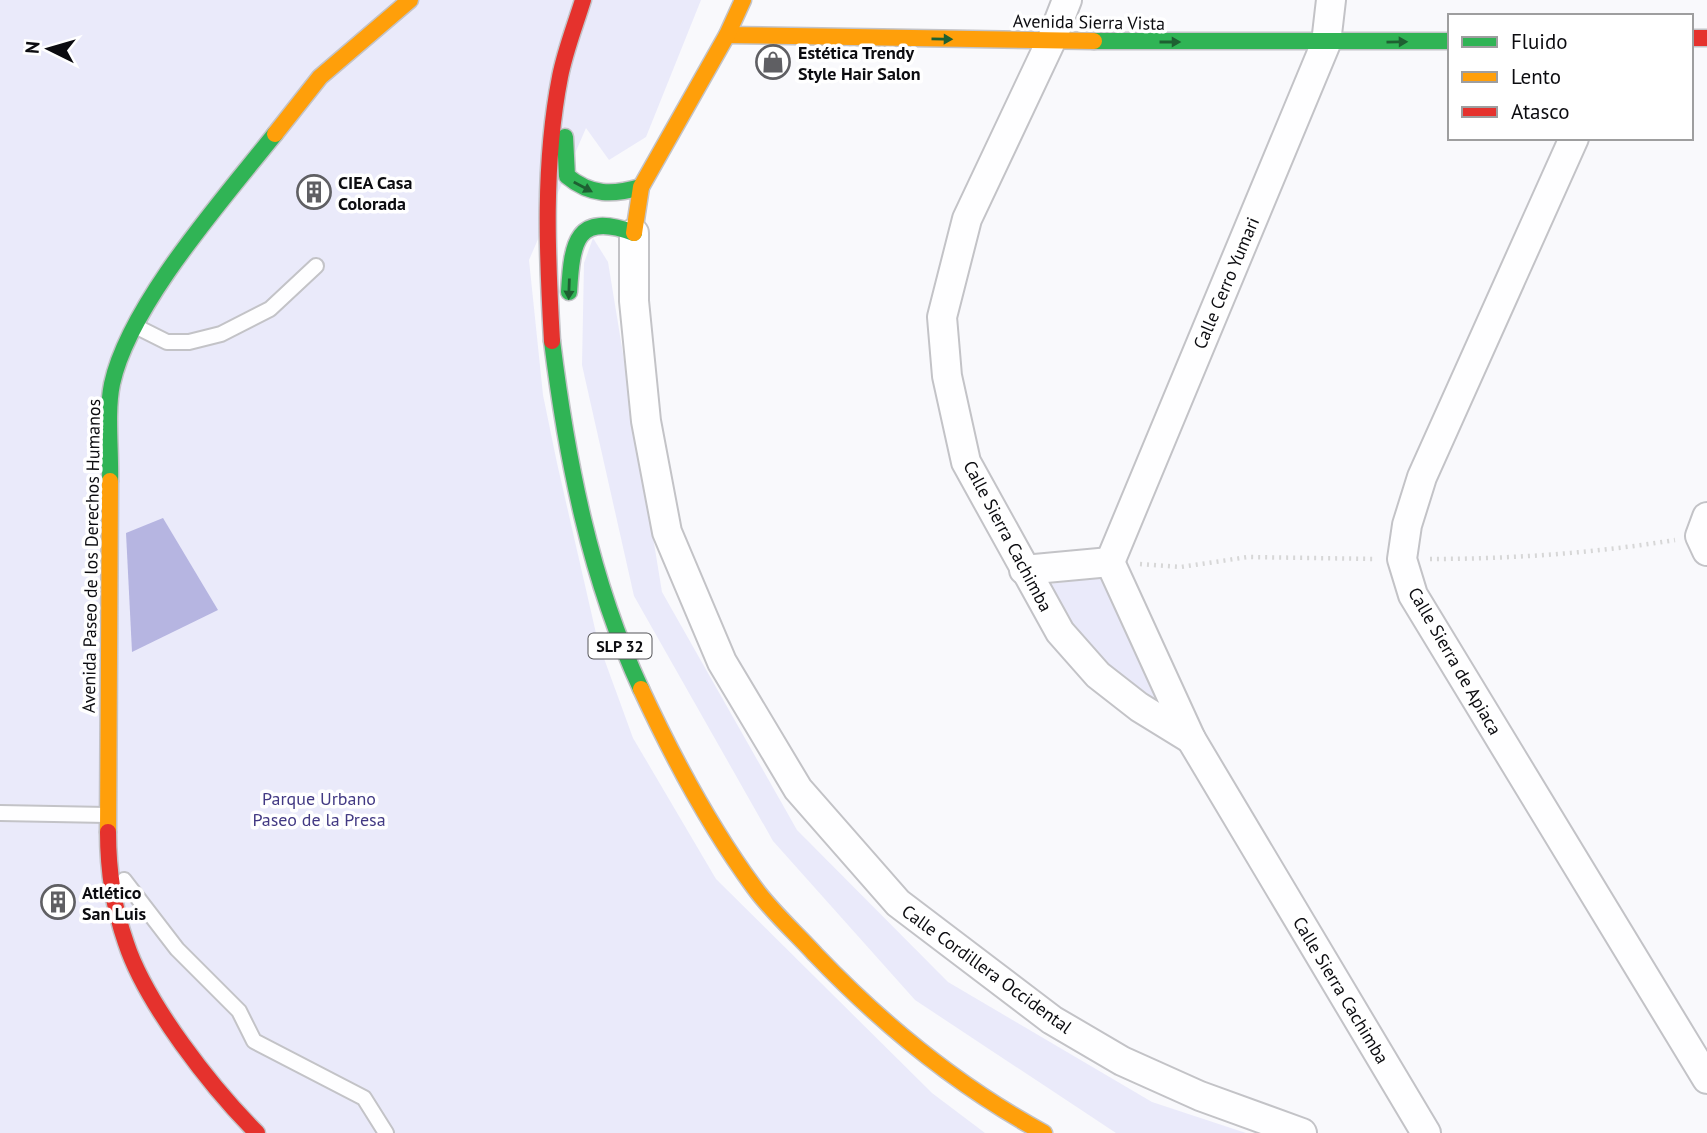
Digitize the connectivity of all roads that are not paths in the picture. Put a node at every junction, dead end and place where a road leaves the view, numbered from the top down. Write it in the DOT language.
graph roads {
  1 [pos="410,0"];
  2 [pos="583,0"];
  3 [pos="743,0"];
  4 [pos="1067,0"];
  5 [pos="1331,0"];
  6 [pos="574,30"];
  7 [pos="727,35"];
  8 [pos="1051,41"];
  9 [pos="1448,41"];
  10 [pos="1326,43"];
  11 [pos="1573,140"];
  12 [pos="641,187"];
  13 [pos="634,233"];
  14 [pos="316,266"];
  15 [pos="136,326"];
  16 [pos="554,377"];
  17 [pos="1707,517"];
  18 [pos="1707,551"];
  19 [pos="1110,562"];
  20 [pos="1024,570"];
  21 [pos="1191,739"];
  22 [pos="0,814"];
  23 [pos="108,815"];
  24 [pos="108,860"];
  25 [pos="1707,1079"];
  26 [pos="257,1133"];
  27 [pos="386,1133"];
  28 [pos="1044,1133"];
  29 [pos="1302,1133"];
  30 [pos="1426,1133"];
  1 -- 15 [label="main road, Avenida Paseo de los Derechos Humanos"];
  2 -- 6 [label="main road, SLP 32"];
  3 -- 7 [label="main road, Calle Cordillera Occidental"];
  4 -- 8 [label="street, Calle Sierra Cachimba"];
  5 -- 10 [label="street, Calle Cerro Yumari"];
  6 -- 12 [label="main road, one-way"];
  6 -- 16 [label="main road, SLP 32"];
  7 -- 8 [label="main road, Avenida Sierra Vista, one-way"];
  7 -- 12 [label="main road, Calle Cordillera Occidental"];
  8 -- 10 [label="main road, Avenida Sierra Vista, one-way"];
  8 -- 20 [label="street, Calle Sierra Cachimba"];
  10 -- 9 [label="main road, Avenida Sierra Vista, one-way"];
  10 -- 19 [label="street, Calle Cerro Yumari"];
  11 -- 25 [label="street, Calle Sierra de Apiaca"];
  12 -- 13 [label="main road, Calle Cordillera Occidental"];
  13 -- 16 [label="main road, one-way"];
  13 -- 29 [label="street, Calle Cordillera Occidental"];
  14 -- 15 [label="lane"];
  15 -- 23 [label="main road, Avenida Paseo de los Derechos Humanos"];
  16 -- 28 [label="main road, SLP 32"];
  17 -- 18 [label="street"];
  19 -- 20 [label="street"];
  19 -- 21 [label="street, Calle Sierra Cachimba"];
  20 -- 21 [label="street, Calle Sierra Cachimba"];
  21 -- 30 [label="street, Calle Sierra Cachimba"];
  22 -- 23 [label="lane"];
  23 -- 24 [label="main road, Avenida Paseo de los Derechos Humanos"];
  24 -- 26 [label="main road, Avenida Paseo de los Derechos Humanos"];
  24 -- 27 [label="lane"];
}
